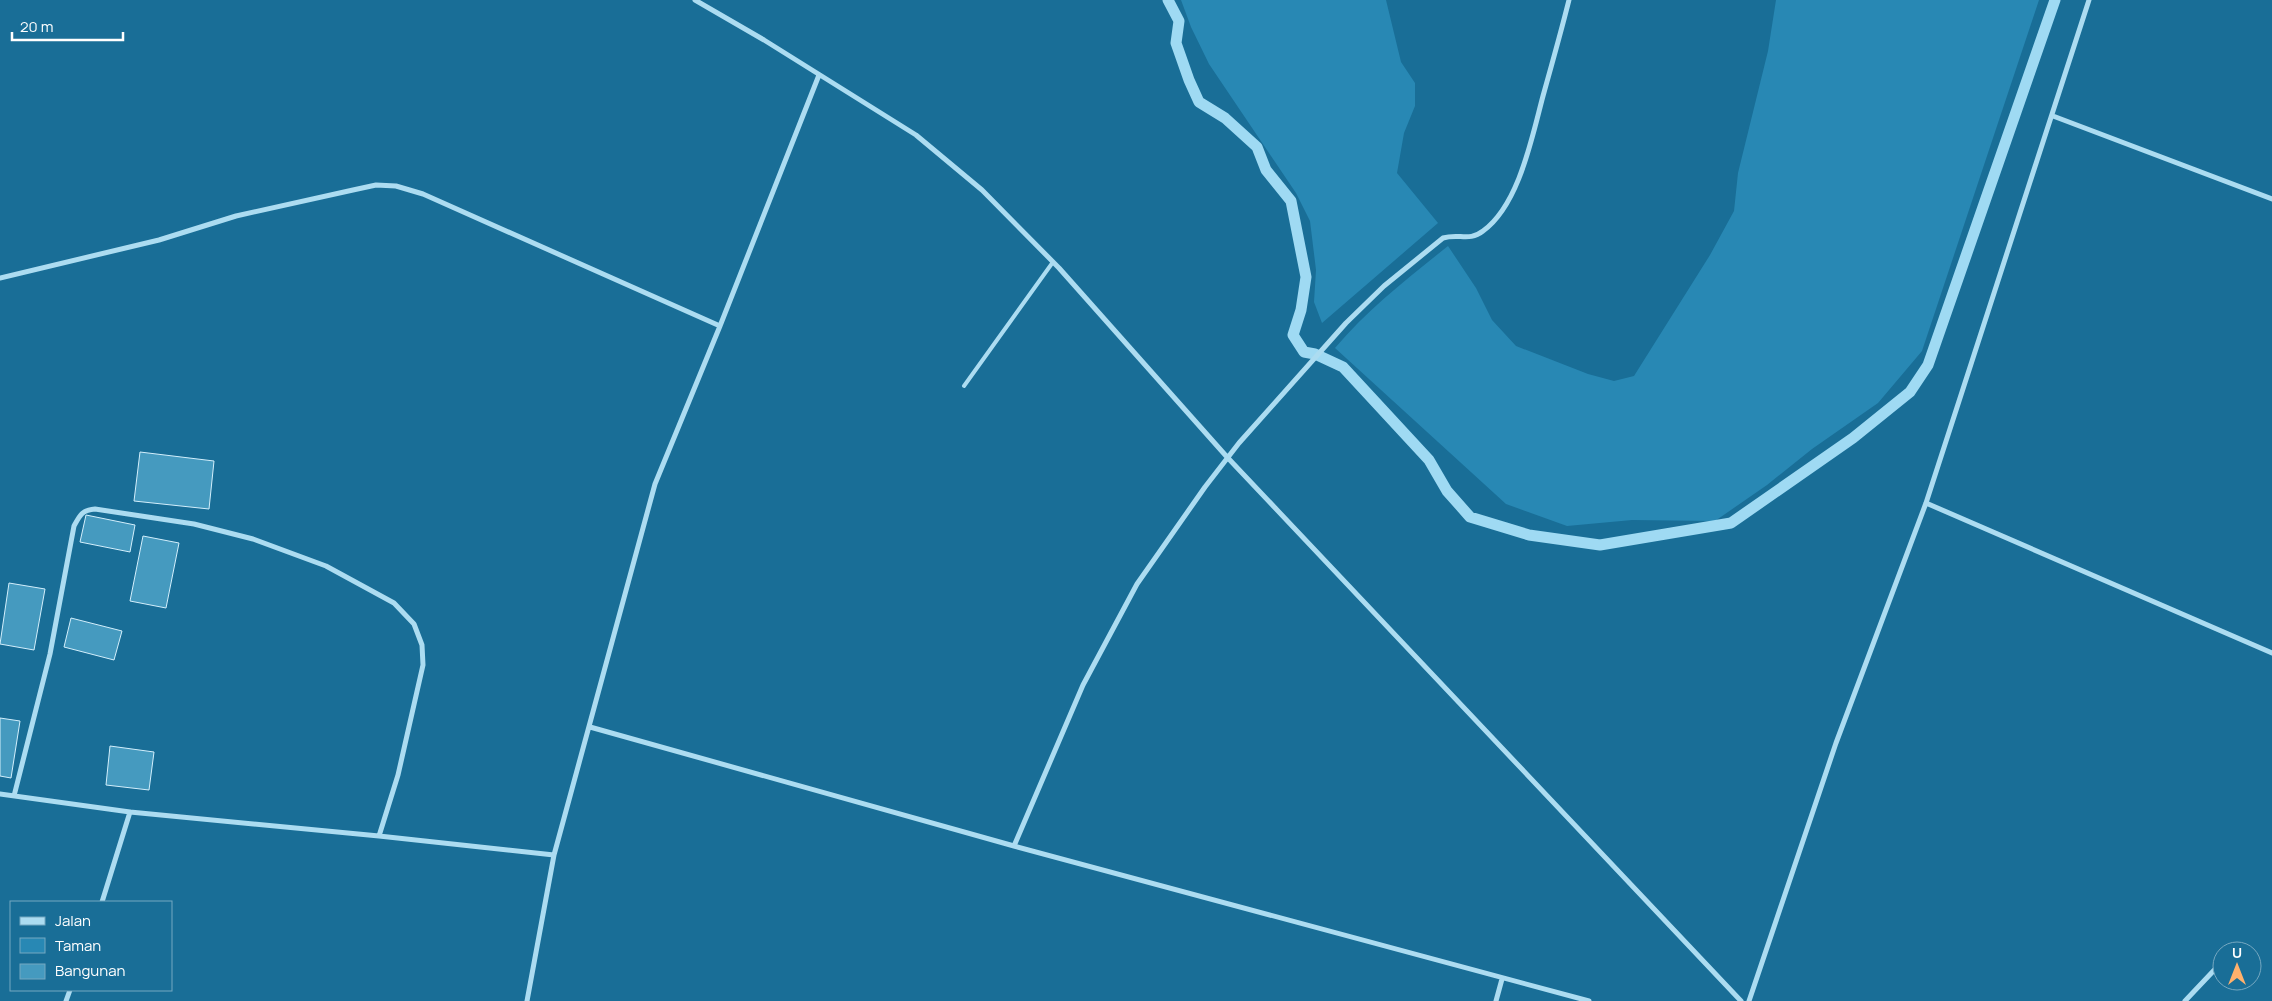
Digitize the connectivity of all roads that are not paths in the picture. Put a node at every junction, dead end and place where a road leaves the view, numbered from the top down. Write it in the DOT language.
graph roads {
  1 [pos="695,0"];
  2 [pos="1570,0"];
  3 [pos="2089,0"];
  4 [pos="819,75"];
  5 [pos="2053,116"];
  6 [pos="2272,200"];
  7 [pos="1053,262"];
  8 [pos="0,278"];
  9 [pos="720,326"];
  10 [pos="964,386"];
  11 [pos="1227,457"];
  12 [pos="1926,503"];
  13 [pos="2272,653"];
  14 [pos="590,727"];
  15 [pos="0,794"];
  16 [pos="14,796"];
  17 [pos="130,812"];
  18 [pos="379,836"];
  19 [pos="1014,846"];
  20 [pos="554,855"];
  21 [pos="102,901"];
  22 [pos="2212,972"];
  23 [pos="1502,979"];
  24 [pos="527,1001"];
  25 [pos="1496,1001"];
  26 [pos="1589,1001"];
  27 [pos="1741,1001"];
  28 [pos="1749,1001"];
  29 [pos="2185,1001"];
  1 -- 4 [label="street"];
  2 -- 11 [label="street"];
  3 -- 5 [label="street"];
  4 -- 7 [label="street"];
  4 -- 9 [label="street"];
  5 -- 6 [label="street"];
  5 -- 12 [label="street"];
  7 -- 10 [label="lane"];
  7 -- 11 [label="street"];
  8 -- 9 [label="street"];
  9 -- 14 [label="street"];
  11 -- 19 [label="street"];
  11 -- 27 [label="street"];
  12 -- 13 [label="street"];
  12 -- 28 [label="street"];
  14 -- 19 [label="street"];
  14 -- 20 [label="street"];
  15 -- 16 [label="street"];
  16 -- 17 [label="street"];
  16 -- 18 [label="street"];
  17 -- 18 [label="street"];
  17 -- 21 [label="street"];
  18 -- 20 [label="street"];
  19 -- 23 [label="street"];
  20 -- 24 [label="street"];
  22 -- 29 [label="street"];
  23 -- 25 [label="street"];
  23 -- 26 [label="street"];
}
